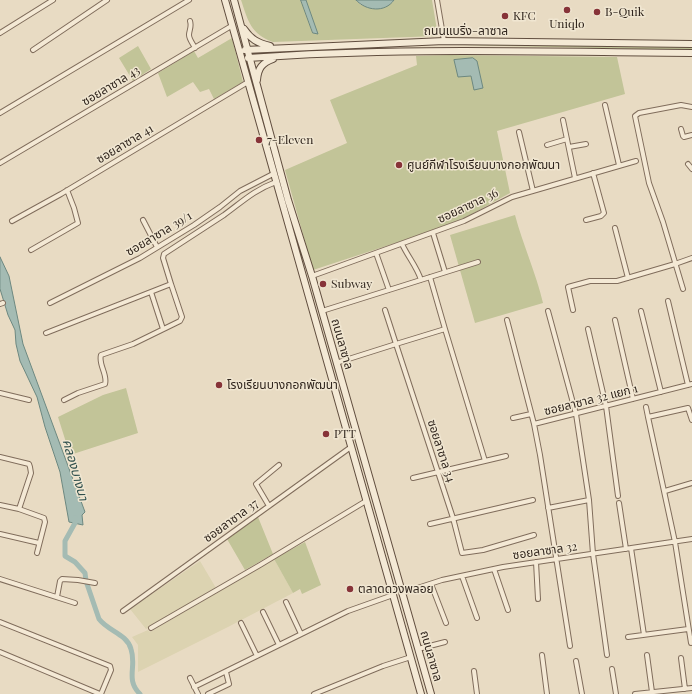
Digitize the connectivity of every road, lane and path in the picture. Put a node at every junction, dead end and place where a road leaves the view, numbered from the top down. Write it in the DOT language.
graph roads {
  1 [pos="53,0"];
  2 [pos="107,0"];
  3 [pos="189,0"];
  4 [pos="225,0"];
  5 [pos="234,0"];
  6 [pos="437,0"];
  7 [pos="239,18"];
  8 [pos="190,21"];
  9 [pos="233,25"];
  10 [pos="0,33"];
  11 [pos="444,41"];
  12 [pos="452,41"];
  13 [pos="692,44"];
  14 [pos="195,48"];
  15 [pos="282,48"];
  16 [pos="248,49"];
  17 [pos="33,50"];
  18 [pos="240,50"];
  19 [pos="452,51"];
  20 [pos="692,54"];
  21 [pos="286,56"];
  22 [pos="242,58"];
  23 [pos="250,58"];
  24 [pos="248,82"];
  25 [pos="259,90"];
  26 [pos="605,105"];
  27 [pos="692,107"];
  28 [pos="0,112"];
  29 [pos="563,120"];
  30 [pos="681,129"];
  31 [pos="519,132"];
  32 [pos="692,135"];
  33 [pos="567,139"];
  34 [pos="586,144"];
  35 [pos="547,145"];
  36 [pos="569,147"];
  37 [pos="636,161"];
  38 [pos="0,163"];
  39 [pos="688,164"];
  40 [pos="619,165"];
  41 [pos="692,169"];
  42 [pos="594,173"];
  43 [pos="274,174"];
  44 [pos="575,178"];
  45 [pos="276,182"];
  46 [pos="67,190"];
  47 [pos="533,191"];
  48 [pos="288,200"];
  49 [pos="281,202"];
  50 [pos="143,220"];
  51 [pos="586,220"];
  52 [pos="12,221"];
  53 [pos="615,228"];
  54 [pos="433,233"];
  55 [pos="402,244"];
  56 [pos="157,247"];
  57 [pos="31,250"];
  58 [pos="376,253"];
  59 [pos="692,258"];
  60 [pos="478,262"];
  61 [pos="675,264"];
  62 [pos="445,272"];
  63 [pos="312,276"];
  64 [pos="430,277"];
  65 [pos="628,278"];
  66 [pos="304,279"];
  67 [pos="421,280"];
  68 [pos="171,284"];
  69 [pos="682,289"];
  70 [pos="389,290"];
  71 [pos="151,292"];
  72 [pos="668,301"];
  73 [pos="50,303"];
  74 [pos="385,310"];
  75 [pos="573,310"];
  76 [pos="322,311"];
  77 [pos="548,311"];
  78 [pos="640,311"];
  79 [pos="507,320"];
  80 [pos="615,320"];
  81 [pos="163,329"];
  82 [pos="445,329"];
  83 [pos="588,329"];
  84 [pos="46,333"];
  85 [pos="396,344"];
  86 [pos="336,363"];
  87 [pos="690,385"];
  88 [pos="661,392"];
  89 [pos="0,393"];
  90 [pos="633,399"];
  91 [pos="29,400"];
  92 [pos="64,400"];
  93 [pos="606,406"];
  94 [pos="646,407"];
  95 [pos="531,414"];
  96 [pos="576,414"];
  97 [pos="648,417"];
  98 [pos="513,418"];
  99 [pos="692,420"];
  100 [pos="534,424"];
  101 [pos="351,447"];
  102 [pos="506,456"];
  103 [pos="0,457"];
  104 [pos="485,461"];
  105 [pos="279,465"];
  106 [pos="438,472"];
  107 [pos="413,478"];
  108 [pos="692,483"];
  109 [pos="665,492"];
  110 [pos="618,496"];
  111 [pos="533,500"];
  112 [pos="589,500"];
  113 [pos="366,501"];
  114 [pos="619,503"];
  115 [pos="0,505"];
  116 [pos="269,506"];
  117 [pos="548,508"];
  118 [pos="19,509"];
  119 [pos="453,518"];
  120 [pos="430,524"];
  121 [pos="0,534"];
  122 [pos="534,535"];
  123 [pos="692,539"];
  124 [pos="675,542"];
  125 [pos="39,543"];
  126 [pos="628,549"];
  127 [pos="37,553"];
  128 [pos="593,554"];
  129 [pos="556,559"];
  130 [pos="536,562"];
  131 [pos="494,569"];
  132 [pos="462,576"];
  133 [pos="0,579"];
  134 [pos="94,583"];
  135 [pos="431,584"];
  136 [pos="402,593"];
  137 [pos="393,595"];
  138 [pos="57,597"];
  139 [pos="538,599"];
  140 [pos="286,602"];
  141 [pos="75,603"];
  142 [pos="508,610"];
  143 [pos="123,611"];
  144 [pos="263,612"];
  145 [pos="477,618"];
  146 [pos="0,622"];
  147 [pos="241,622"];
  148 [pos="446,623"];
  149 [pos="151,628"];
  150 [pos="688,629"];
  151 [pos="301,634"];
  152 [pos="644,635"];
  153 [pos="628,637"];
  154 [pos="445,642"];
  155 [pos="691,643"];
  156 [pos="279,645"];
  157 [pos="570,646"];
  158 [pos="418,649"];
  159 [pos="0,652"];
  160 [pos="542,655"];
  161 [pos="607,655"];
  162 [pos="647,655"];
  163 [pos="257,656"];
  164 [pos="411,657"];
  165 [pos="681,658"];
  166 [pos="576,661"];
  167 [pos="612,669"];
  168 [pos="474,671"];
  169 [pos="226,672"];
  170 [pos="190,678"];
  171 [pos="194,687"];
  172 [pos="692,688"];
  173 [pos="685,689"];
  174 [pos="652,692"];
  175 [pos="101,694"];
  176 [pos="198,694"];
  177 [pos="208,694"];
  178 [pos="314,694"];
  179 [pos="421,694"];
  180 [pos="431,694"];
  181 [pos="477,694"];
  182 [pos="547,694"];
  183 [pos="582,694"];
  184 [pos="616,694"];
  185 [pos="635,694"];
  1 -- 10 [label="street"];
  2 -- 17 [label="street"];
  3 -- 28 [label="street"];
  4 -- 9 [label="street, ถนนลาซาล"];
  5 -- 7 [label="street, ถนนลาซาล"];
  6 -- 11 [label="street"];
  7 -- 15 [label="street"];
  7 -- 16 [label="street, ถนนลาซาล"];
  8 -- 14 [label="street"];
  9 -- 14 [label="street, ซอยลาซาล 43"];
  9 -- 18 [label="street, ถนนลาซาล"];
  11 -- 12 [label="street, ถนนแบริ่ง-ลาซาล"];
  11 -- 15 [label="street, ถนนแบริ่ง-ลาซาล"];
  12 -- 13 [label="street, ถนนแบริ่ง-ลาซาล"];
  12 -- 19 [label="street"];
  14 -- 38 [label="street, ซอยลาซาล 43"];
  15 -- 16 [label="street, ถนนแบริ่ง-ลาซาล"];
  16 -- 18 [label="street, ถนนแบริ่ง-ลาซาล"];
  16 -- 23 [label="street, ถนนลาซาล"];
  18 -- 22 [label="street, ถนนลาซาล"];
  19 -- 20 [label="street, ถนนแบริ่ง-ลาซาล"];
  19 -- 21 [label="street, ถนนแบริ่ง-ลาซาล"];
  21 -- 23 [label="street, ถนนแบริ่ง-ลาซาล"];
  21 -- 25 [label="street"];
  22 -- 23 [label="street, ถนนแบริ่ง-ลาซาล"];
  22 -- 24 [label="street, ถนนลาซาล"];
  23 -- 25 [label="street, ถนนลาซาล"];
  24 -- 43 [label="street, ถนนลาซาล"];
  24 -- 46 [label="street, ซอยลาซาล 41"];
  25 -- 48 [label="street, ถนนลาซาล"];
  26 -- 40 [label="street"];
  27 -- 61 [label="street"];
  29 -- 33 [label="street"];
  30 -- 32 [label="street"];
  31 -- 47 [label="street"];
  33 -- 35 [label="street"];
  33 -- 36 [label="street"];
  34 -- 36 [label="street"];
  36 -- 44 [label="street"];
  37 -- 40 [label="street, ซอยลาซาล 36"];
  39 -- 41 [label="street"];
  40 -- 42 [label="street, ซอยลาซาล 36"];
  42 -- 44 [label="street, ซอยลาซาล 36"];
  42 -- 51 [label="street"];
  43 -- 45 [label="street, ถนนลาซาล"];
  43 -- 56 [label="street, ซอยลาซาล 39/1"];
  44 -- 47 [label="street, ซอยลาซาล 36"];
  45 -- 49 [label="street, ถนนลาซาล"];
  45 -- 68 [label="street"];
  46 -- 52 [label="street, ซอยลาซาล 41"];
  46 -- 57 [label="street"];
  47 -- 54 [label="street, ซอยลาซาล 36"];
  48 -- 49 [label="street"];
  48 -- 63 [label="street, ถนนลาซาล"];
  49 -- 66 [label="street, ถนนลาซาล"];
  50 -- 56 [label="street"];
  53 -- 65 [label="street"];
  54 -- 55 [label="street, ซอยลาซาล 36"];
  54 -- 62 [label="street"];
  55 -- 58 [label="street, ซอยลาซาล 36"];
  55 -- 67 [label="street"];
  56 -- 73 [label="street, ซอยลาซาล 39/1"];
  58 -- 63 [label="street, ซอยลาซาล 36"];
  58 -- 70 [label="street"];
  59 -- 61 [label="street"];
  60 -- 62 [label="street"];
  61 -- 65 [label="street"];
  61 -- 69 [label="street"];
  62 -- 64 [label="street"];
  63 -- 66 [label="street"];
  63 -- 76 [label="street, ถนนลาซาล"];
  64 -- 67 [label="street"];
  64 -- 82 [label="street"];
  65 -- 75 [label="street"];
  66 -- 101 [label="street, ถนนลาซาล"];
  67 -- 70 [label="street"];
  68 -- 71 [label="street"];
  68 -- 81 [label="street"];
  70 -- 76 [label="street"];
  71 -- 81 [label="street"];
  71 -- 84 [label="street"];
  72 -- 87 [label="street"];
  74 -- 85 [label="street, ซอยลาซาล 34"];
  76 -- 86 [label="street, ถนนลาซาล"];
  77 -- 96 [label="street"];
  78 -- 88 [label="street"];
  79 -- 95 [label="street"];
  80 -- 90 [label="street"];
  81 -- 92 [label="street"];
  82 -- 85 [label="street"];
  82 -- 104 [label="street"];
  83 -- 93 [label="street"];
  85 -- 86 [label="street"];
  85 -- 106 [label="street, ซอยลาซาล 34"];
  86 -- 136 [label="street, ถนนลาซาล"];
  87 -- 88 [label="street, ซอยลาซาล 32 แยก 1"];
  88 -- 90 [label="street, ซอยลาซาล 32 แยก 1"];
  89 -- 91 [label="street"];
  90 -- 93 [label="street, ซอยลาซาล 32 แยก 1"];
  93 -- 96 [label="street, ซอยลาซาล 32 แยก 1"];
  93 -- 110 [label="street"];
  94 -- 97 [label="street"];
  95 -- 98 [label="street"];
  95 -- 100 [label="street"];
  96 -- 100 [label="street, ซอยลาซาล 32 แยก 1"];
  96 -- 112 [label="street"];
  97 -- 99 [label="street"];
  97 -- 109 [label="street"];
  100 -- 117 [label="street, ซอยลาซาล 32 แยก 1"];
  101 -- 113 [label="street, ถนนลาซาล"];
  101 -- 116 [label="street, ซอยลาซาล 37"];
  102 -- 104 [label="street"];
  103 -- 118 [label="street"];
  104 -- 106 [label="street"];
  105 -- 116 [label="street"];
  106 -- 107 [label="street"];
  106 -- 119 [label="street, ซอยลาซาล 34"];
  108 -- 109 [label="street"];
  109 -- 124 [label="street"];
  111 -- 119 [label="street"];
  112 -- 117 [label="street"];
  112 -- 128 [label="street"];
  113 -- 137 [label="street, ถนนลาซาล"];
  113 -- 149 [label="street"];
  114 -- 126 [label="street"];
  115 -- 118 [label="street"];
  116 -- 143 [label="street, ซอยลาซาล 37"];
  117 -- 129 [label="street, ซอยลาซาล 32 แยก 1"];
  118 -- 125 [label="street"];
  119 -- 120 [label="street"];
  119 -- 122 [label="street, ซอยลาซาล 34"];
  121 -- 125 [label="street"];
  123 -- 124 [label="street, ซอยลาซาล 32"];
  124 -- 126 [label="street, ซอยลาซาล 32"];
  124 -- 150 [label="street"];
  125 -- 127 [label="street"];
  126 -- 128 [label="street, ซอยลาซาล 32"];
  126 -- 152 [label="street"];
  128 -- 129 [label="street, ซอยลาซาล 32"];
  128 -- 161 [label="street"];
  129 -- 130 [label="street, ซอยลาซาล 32"];
  129 -- 157 [label="street, ซอยลาซาล 32 แยก 1"];
  130 -- 131 [label="street, ซอยลาซาล 32"];
  130 -- 139 [label="street"];
  131 -- 132 [label="street, ซอยลาซาล 32"];
  131 -- 142 [label="street"];
  132 -- 135 [label="street, ซอยลาซาล 32"];
  132 -- 145 [label="street"];
  133 -- 138 [label="street"];
  134 -- 138 [label="street"];
  135 -- 136 [label="street, ซอยลาซาล 32"];
  135 -- 148 [label="street"];
  136 -- 137 [label="street"];
  136 -- 158 [label="street, ถนนลาซาล"];
  137 -- 151 [label="street"];
  137 -- 164 [label="street, ถนนลาซาล"];
  138 -- 141 [label="street"];
  140 -- 151 [label="street"];
  144 -- 156 [label="street"];
  146 -- 175 [label="street"];
  147 -- 163 [label="street"];
  150 -- 152 [label="street"];
  150 -- 155 [label="street"];
  151 -- 156 [label="street"];
  152 -- 153 [label="street"];
  154 -- 158 [label="street"];
  156 -- 163 [label="street"];
  158 -- 180 [label="street, ถนนลาซาล"];
  159 -- 175 [label="street"];
  160 -- 182 [label="street"];
  162 -- 174 [label="street"];
  163 -- 169 [label="street"];
  164 -- 178 [label="street"];
  164 -- 179 [label="street, ถนนลาซาล"];
  165 -- 173 [label="street"];
  166 -- 183 [label="street"];
  167 -- 184 [label="street"];
  168 -- 181 [label="street"];
  169 -- 171 [label="street"];
  169 -- 177 [label="street"];
  170 -- 171 [label="street"];
  171 -- 176 [label="street"];
  172 -- 173 [label="street"];
  173 -- 174 [label="street"];
  174 -- 185 [label="street"];
}
